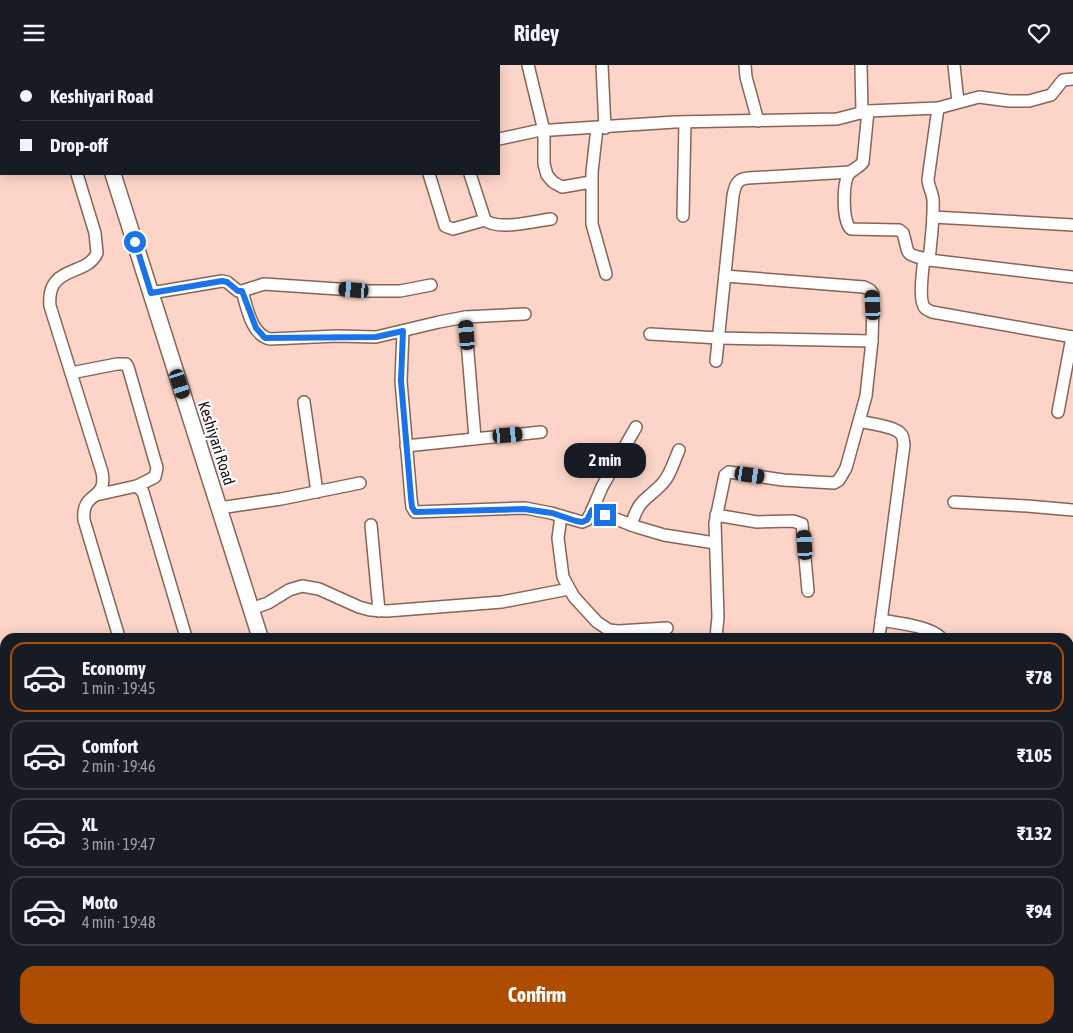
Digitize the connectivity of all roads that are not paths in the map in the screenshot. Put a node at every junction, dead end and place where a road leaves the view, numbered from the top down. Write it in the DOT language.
graph roads {
  1 [pos="528,65"];
  2 [pos="602,65"];
  3 [pos="744,65"];
  4 [pos="861,65"];
  5 [pos="954,65"];
  6 [pos="1073,79"];
  7 [pos="958,102"];
  8 [pos="938,108"];
  9 [pos="865,112"];
  10 [pos="758,121"];
  11 [pos="685,122"];
  12 [pos="601,128"];
  13 [pos="544,131"];
  14 [pos="500,139"];
  15 [pos="850,172"];
  16 [pos="77,175"];
  17 [pos="113,175"];
  18 [pos="429,175"];
  19 [pos="470,175"];
  20 [pos="591,183"];
  21 [pos="684,216"];
  22 [pos="933,217"];
  23 [pos="551,219"];
  24 [pos="484,220"];
  25 [pos="1073,225"];
  26 [pos="926,259"];
  27 [pos="606,275"];
  28 [pos="725,276"];
  29 [pos="1073,277"];
  30 [pos="431,285"];
  31 [pos="242,291"];
  32 [pos="151,293"];
  33 [pos="525,314"];
  34 [pos="465,317"];
  35 [pos="403,331"];
  36 [pos="650,334"];
  37 [pos="1073,337"];
  38 [pos="719,338"];
  39 [pos="872,341"];
  40 [pos="716,361"];
  41 [pos="71,373"];
  42 [pos="304,402"];
  43 [pos="1058,412"];
  44 [pos="860,421"];
  45 [pos="636,427"];
  46 [pos="541,432"];
  47 [pos="475,439"];
  48 [pos="406,446"];
  49 [pos="679,450"];
  50 [pos="360,483"];
  51 [pos="137,486"];
  52 [pos="317,492"];
  53 [pos="96,495"];
  54 [pos="954,502"];
  55 [pos="219,508"];
  56 [pos="592,510"];
  57 [pos="1073,510"];
  58 [pos="716,515"];
  59 [pos="561,516"];
  60 [pos="371,525"];
  61 [pos="631,525"];
  62 [pos="714,543"];
  63 [pos="569,589"];
  64 [pos="808,591"];
  65 [pos="251,609"];
  66 [pos="379,611"];
  67 [pos="881,620"];
  68 [pos="667,628"];
  69 [pos="118,633"];
  70 [pos="185,633"];
  71 [pos="259,633"];
  72 [pos="718,633"];
  73 [pos="879,633"];
  74 [pos="932,633"];
  1 -- 13 [label="street"];
  2 -- 12 [label="street"];
  3 -- 10 [label="street"];
  4 -- 9 [label="street"];
  5 -- 7 [label="street"];
  6 -- 7 [label="street"];
  7 -- 8 [label="street"];
  8 -- 9 [label="street"];
  8 -- 22 [label="street"];
  9 -- 10 [label="street"];
  9 -- 15 [label="street"];
  10 -- 11 [label="street"];
  11 -- 12 [label="street"];
  11 -- 21 [label="street"];
  12 -- 13 [label="street"];
  12 -- 20 [label="street"];
  13 -- 14 [label="street"];
  13 -- 20 [label="street"];
  15 -- 26 [label="street"];
  15 -- 28 [label="street"];
  16 -- 41 [label="street"];
  17 -- 32 [label="main road, Keshiyari Road"];
  18 -- 24 [label="street"];
  19 -- 24 [label="street"];
  20 -- 27 [label="street"];
  22 -- 25 [label="street"];
  22 -- 26 [label="street"];
  23 -- 24 [label="street"];
  26 -- 29 [label="street"];
  26 -- 37 [label="street"];
  28 -- 38 [label="street"];
  28 -- 39 [label="street"];
  30 -- 31 [label="street"];
  31 -- 32 [label="street"];
  31 -- 35 [label="street"];
  32 -- 55 [label="main road, Keshiyari Road"];
  33 -- 34 [label="street"];
  34 -- 35 [label="street"];
  34 -- 47 [label="street"];
  35 -- 48 [label="street"];
  36 -- 38 [label="street"];
  37 -- 43 [label="street"];
  38 -- 39 [label="street"];
  38 -- 40 [label="street"];
  39 -- 44 [label="street"];
  41 -- 51 [label="street"];
  41 -- 53 [label="street"];
  42 -- 52 [label="street"];
  44 -- 58 [label="street"];
  44 -- 67 [label="street"];
  45 -- 56 [label="street"];
  46 -- 47 [label="street"];
  47 -- 48 [label="street"];
  48 -- 59 [label="street"];
  49 -- 61 [label="street"];
  50 -- 52 [label="street"];
  51 -- 53 [label="street"];
  51 -- 70 [label="street"];
  52 -- 55 [label="street"];
  53 -- 69 [label="street"];
  54 -- 57 [label="street"];
  55 -- 65 [label="main road, Keshiyari Road"];
  56 -- 59 [label="street"];
  56 -- 61 [label="street"];
  58 -- 62 [label="street"];
  58 -- 64 [label="street"];
  59 -- 63 [label="street"];
  60 -- 66 [label="street"];
  61 -- 62 [label="street"];
  62 -- 72 [label="street"];
  63 -- 66 [label="street"];
  63 -- 68 [label="street"];
  65 -- 66 [label="street"];
  65 -- 71 [label="main road, Keshiyari Road"];
  67 -- 73 [label="street"];
  67 -- 74 [label="street"];
}
